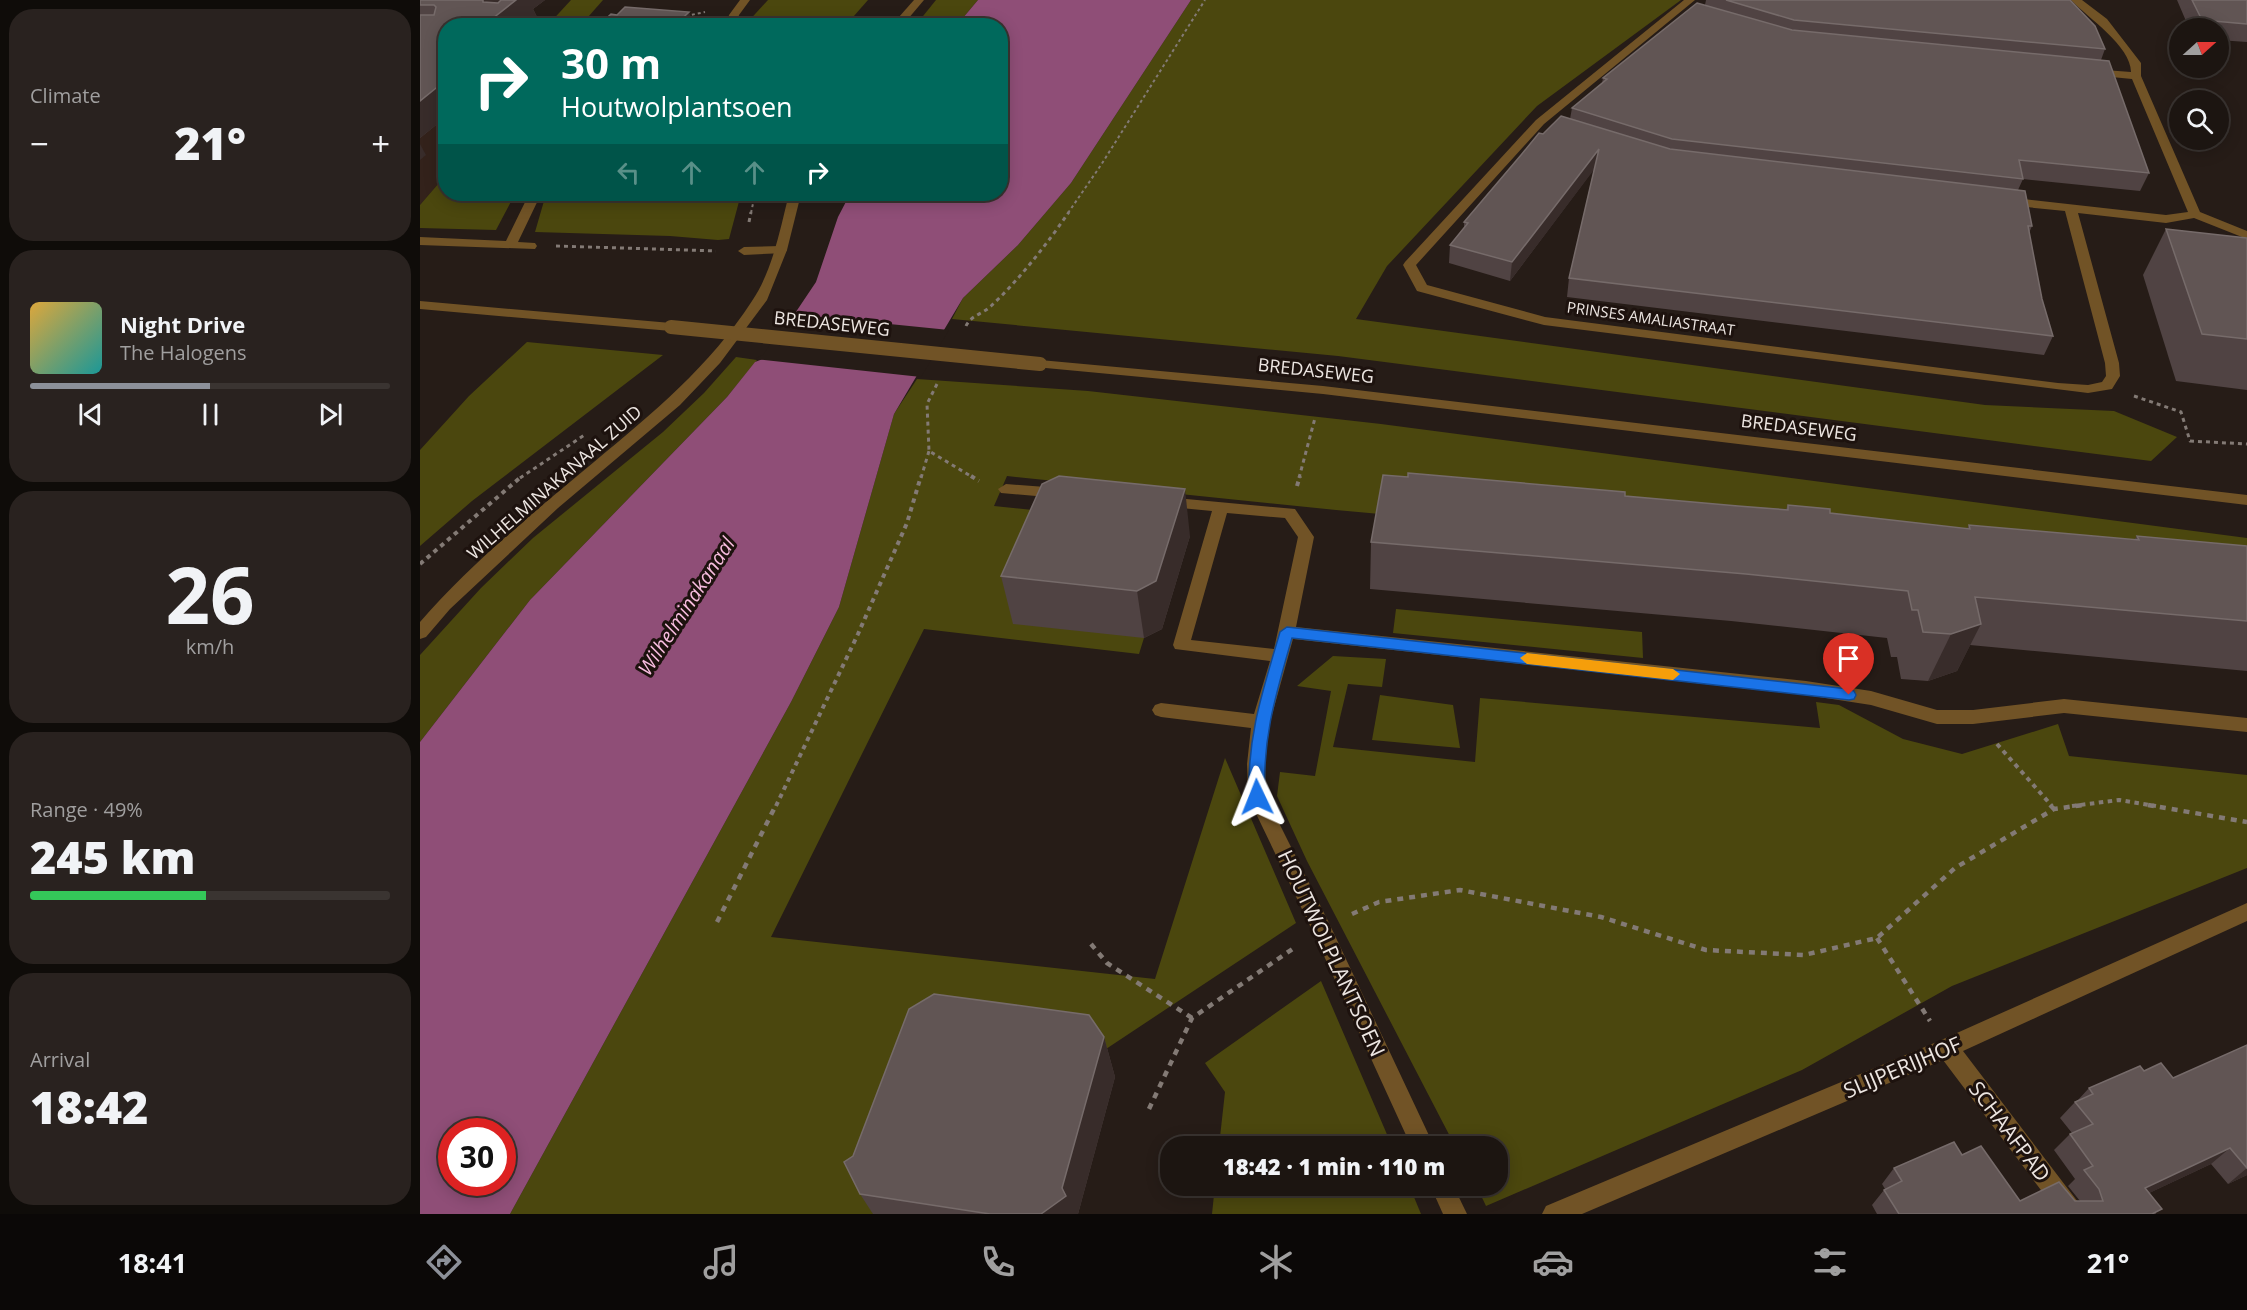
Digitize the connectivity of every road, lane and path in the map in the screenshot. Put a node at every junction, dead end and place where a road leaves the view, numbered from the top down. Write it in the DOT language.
graph roads {
  1 [pos="919,0"];
  2 [pos="1205,0"];
  3 [pos="2076,0"];
  4 [pos="743,3"];
  5 [pos="1685,7"];
  6 [pos="678,17"];
  7 [pos="733,18"];
  8 [pos="903,18"];
  9 [pos="2081,71"];
  10 [pos="2136,76"];
  11 [pos="1992,199"];
  12 [pos="532,201"];
  13 [pos="793,201"];
  14 [pos="2071,210"];
  15 [pos="2195,214"];
  16 [pos="2247,235"];
  17 [pos="420,241"];
  18 [pos="510,245"];
  19 [pos="531,246"];
  20 [pos="781,250"];
  21 [pos="744,251"];
  22 [pos="420,305"];
  23 [pos="964,331"];
  24 [pos="938,383"];
  25 [pos="2106,386"];
  26 [pos="1323,390"];
  27 [pos="588,432"];
  28 [pos="2247,444"];
  29 [pos="929,450"];
  30 [pos="1006,489"];
  31 [pos="2247,491"];
  32 [pos="2205,494"];
  33 [pos="1077,495"];
  34 [pos="2247,500"];
  35 [pos="1149,501"];
  36 [pos="1221,507"];
  37 [pos="1290,513"];
  38 [pos="420,564"];
  39 [pos="1287,632"];
  40 [pos="420,633"];
  41 [pos="1280,656"];
  42 [pos="1161,710"];
  43 [pos="1973,717"];
  44 [pos="1261,722"];
  45 [pos="2247,725"];
  46 [pos="2054,809"];
  47 [pos="2247,822"];
  48 [pos="2247,912"];
  49 [pos="717,922"];
  50 [pos="1322,929"];
  51 [pos="1877,938"];
  52 [pos="1090,944"];
  53 [pos="1192,1018"];
  54 [pos="1947,1048"];
  55 [pos="1149,1109"];
  56 [pos="1418,1136"];
  57 [pos="1446,1196"];
  58 [pos="1455,1214"];
  59 [pos="1554,1214"];
  60 [pos="2073,1214"];
  1 -- 8 [label="street"];
  2 -- 23 [label="path"];
  3 -- 10 [label="street"];
  4 -- 6 [label="path"];
  4 -- 7 [label="street"];
  5 -- 25 [label="street, PRINSES AMALIASTRAAT"];
  9 -- 10 [label="street"];
  10 -- 15 [label="street"];
  11 -- 14 [label="street"];
  12 -- 18 [label="street"];
  13 -- 20 [label="street, WILHELMINAKANAAL ZUID"];
  14 -- 15 [label="street"];
  14 -- 25 [label="street"];
  15 -- 16 [label="street"];
  17 -- 18 [label="street"];
  18 -- 19 [label="street"];
  19 -- 21 [label="path"];
  20 -- 21 [label="street"];
  20 -- 40 [label="street, WILHELMINAKANAAL ZUID"];
  22 -- 26 [label="street, BREDASEWEG, bridge"];
  24 -- 29 [label="path"];
  25 -- 28 [label="path"];
  26 -- 32 [label="street, BREDASEWEG"];
  26 -- 37 [label="path"];
  27 -- 38 [label="path, WILHELMINAKANAAL ZUID"];
  29 -- 30 [label="path"];
  29 -- 49 [label="path"];
  30 -- 33 [label="street"];
  31 -- 32 [label="street, BREDASEWEG"];
  32 -- 34 [label="street, BREDASEWEG"];
  35 -- 36 [label="street"];
  36 -- 37 [label="street"];
  36 -- 41 [label="street"];
  37 -- 39 [label="street, HOUTWOLPLANTSOEN"];
  39 -- 41 [label="street, HOUTWOLPLANTSOEN"];
  39 -- 43 [label="street"];
  41 -- 44 [label="street, HOUTWOLPLANTSOEN"];
  42 -- 44 [label="street"];
  43 -- 45 [label="street"];
  43 -- 46 [label="path"];
  44 -- 50 [label="street, HOUTWOLPLANTSOEN"];
  46 -- 47 [label="path"];
  46 -- 51 [label="path"];
  48 -- 54 [label="street, SLIJPERIJHOF"];
  50 -- 51 [label="path"];
  50 -- 53 [label="path"];
  50 -- 56 [label="street, HOUTWOLPLANTSOEN"];
  51 -- 54 [label="path"];
  52 -- 53 [label="path"];
  53 -- 55 [label="path"];
  54 -- 59 [label="street, SLIJPERIJHOF"];
  54 -- 60 [label="street, SCHAAFPAD"];
  57 -- 58 [label="street"];
}
